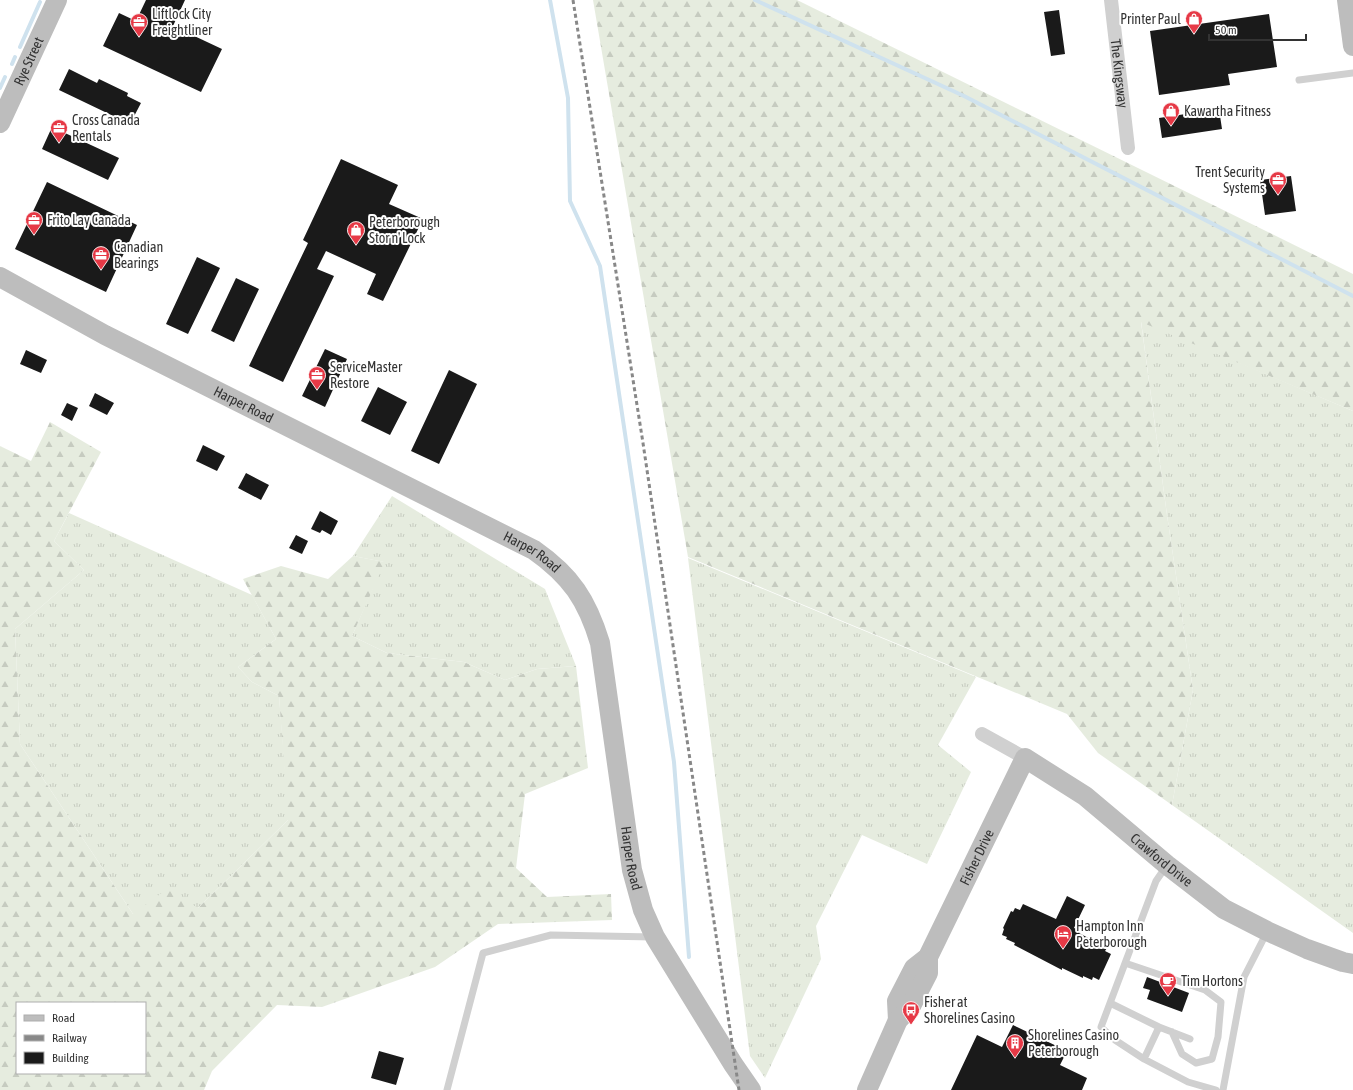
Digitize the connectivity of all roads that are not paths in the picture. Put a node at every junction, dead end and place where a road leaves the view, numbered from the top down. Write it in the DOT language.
graph roads {
  1 [pos="57,0"];
  2 [pos="1111,0"];
  3 [pos="1347,0"];
  4 [pos="1353,46"];
  5 [pos="1353,72"];
  6 [pos="1299,80"];
  7 [pos="0,123"];
  8 [pos="1128,148"];
  9 [pos="0,277"];
  10 [pos="982,734"];
  11 [pos="1025,758"];
  12 [pos="1167,865"];
  13 [pos="1267,931"];
  14 [pos="655,937"];
  15 [pos="1125,964"];
  16 [pos="1353,964"];
  17 [pos="1110,1003"];
  18 [pos="1159,1027"];
  19 [pos="1172,1032"];
  20 [pos="1190,1039"];
  21 [pos="1144,1059"];
  22 [pos="447,1090"];
  23 [pos="751,1090"];
  24 [pos="867,1090"];
  25 [pos="1216,1090"];
  26 [pos="1223,1090"];
  1 -- 7 [label="street, Rye Street"];
  2 -- 8 [label="street, The Kingsway"];
  3 -- 4 [label="street"];
  5 -- 6 [label="lane"];
  9 -- 14 [label="street, Harper Road"];
  10 -- 11 [label="street, Crawford Drive"];
  11 -- 12 [label="street, Crawford Drive"];
  11 -- 24 [label="street, Fisher Drive"];
  12 -- 13 [label="street, Crawford Drive"];
  12 -- 15 [label="lane"];
  13 -- 16 [label="street, Crawford Drive"];
  13 -- 26 [label="lane"];
  14 -- 22 [label="lane"];
  14 -- 23 [label="street, Harper Road"];
  15 -- 17 [label="lane"];
  15 -- 19 [label="lane"];
  17 -- 18 [label="lane"];
  17 -- 21 [label="lane"];
  18 -- 19 [label="lane"];
  18 -- 21 [label="lane"];
  19 -- 20 [label="lane"];
  21 -- 25 [label="lane"];
}
